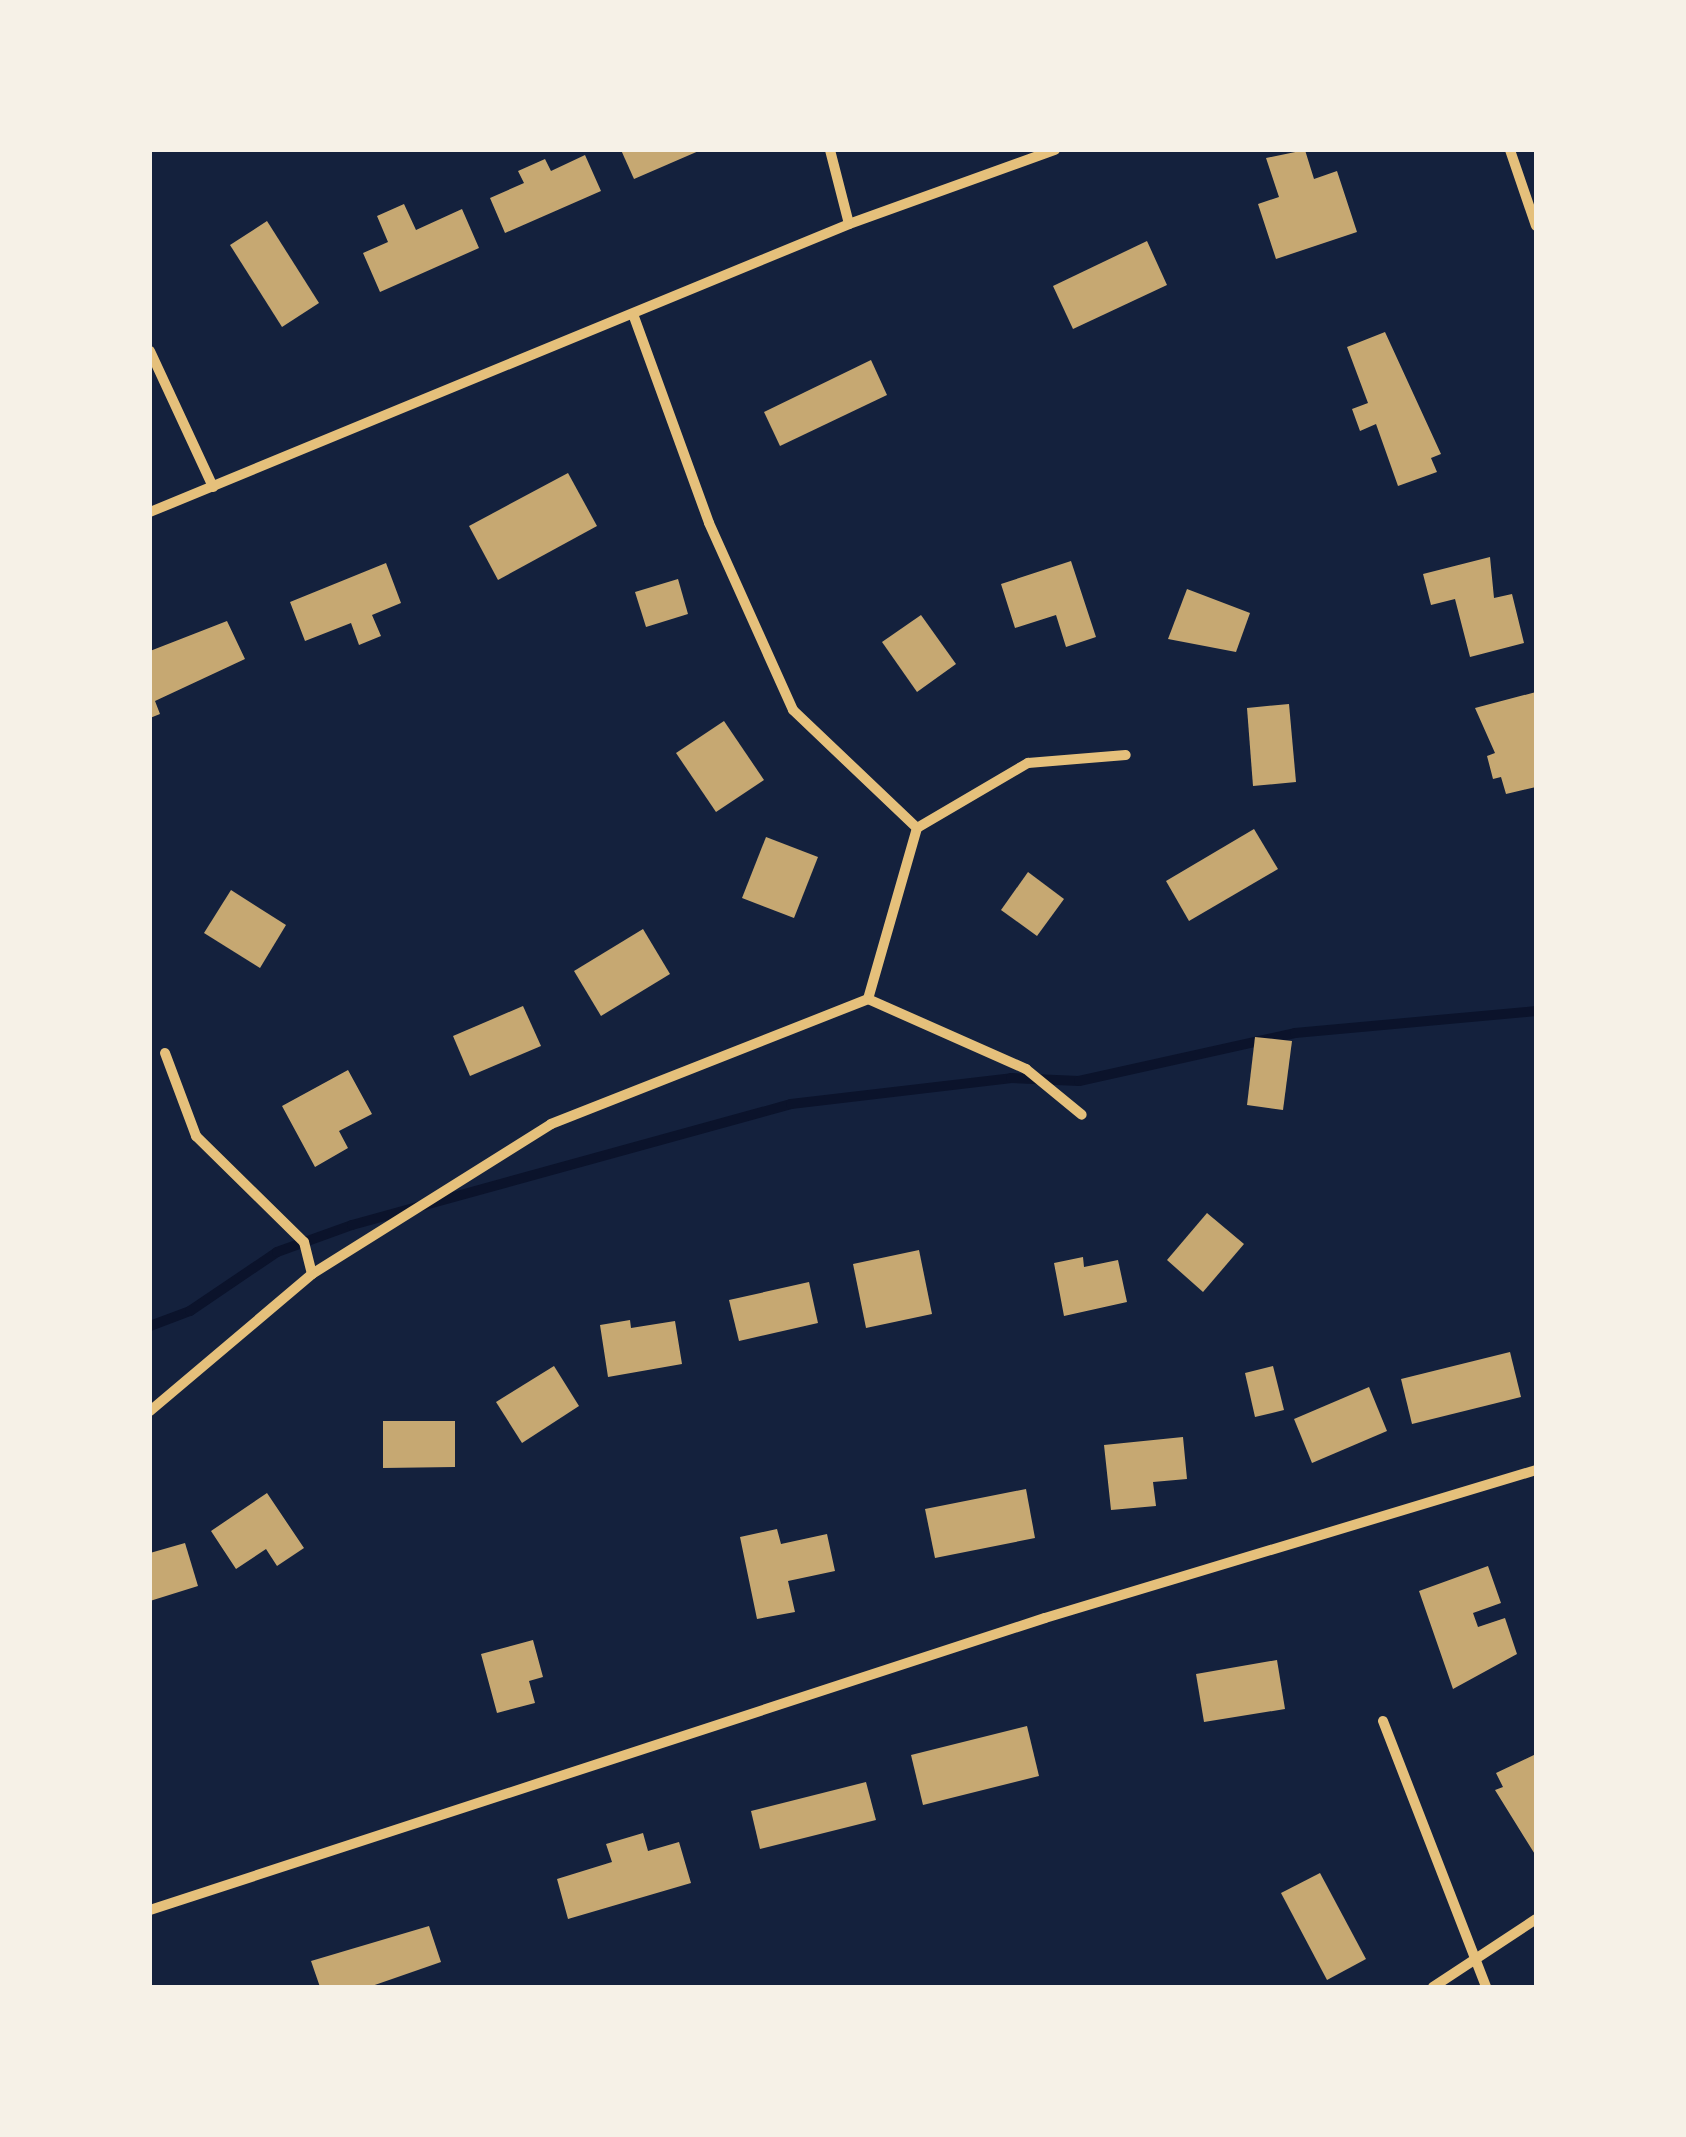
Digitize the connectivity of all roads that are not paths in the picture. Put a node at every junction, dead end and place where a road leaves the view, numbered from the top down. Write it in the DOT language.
graph roads {
  1 [pos="830,150"];
  2 [pos="1054,150"];
  3 [pos="1510,150"];
  4 [pos="850,224"];
  5 [pos="1536,226"];
  6 [pos="634,314"];
  7 [pos="150,350"];
  8 [pos="214,486"];
  9 [pos="150,512"];
  10 [pos="1126,755"];
  11 [pos="918,828"];
  12 [pos="868,999"];
  13 [pos="165,1053"];
  14 [pos="1082,1115"];
  15 [pos="312,1274"];
  16 [pos="150,1410"];
  17 [pos="1536,1470"];
  18 [pos="1383,1721"];
  19 [pos="150,1910"];
  20 [pos="1536,1918"];
  21 [pos="1473,1962"];
  22 [pos="1433,1987"];
  23 [pos="1486,1987"];
  1 -- 4 [label="street"];
  2 -- 4 [label="street"];
  3 -- 5 [label="street"];
  4 -- 6 [label="street"];
  6 -- 8 [label="street"];
  6 -- 11 [label="street"];
  7 -- 8 [label="street"];
  8 -- 9 [label="street"];
  10 -- 11 [label="street"];
  11 -- 12 [label="street"];
  12 -- 14 [label="street"];
  12 -- 15 [label="street"];
  13 -- 15 [label="street"];
  15 -- 16 [label="street"];
  17 -- 19 [label="street"];
  18 -- 21 [label="street"];
  20 -- 21 [label="street"];
  21 -- 22 [label="street"];
  21 -- 23 [label="street"];
}
